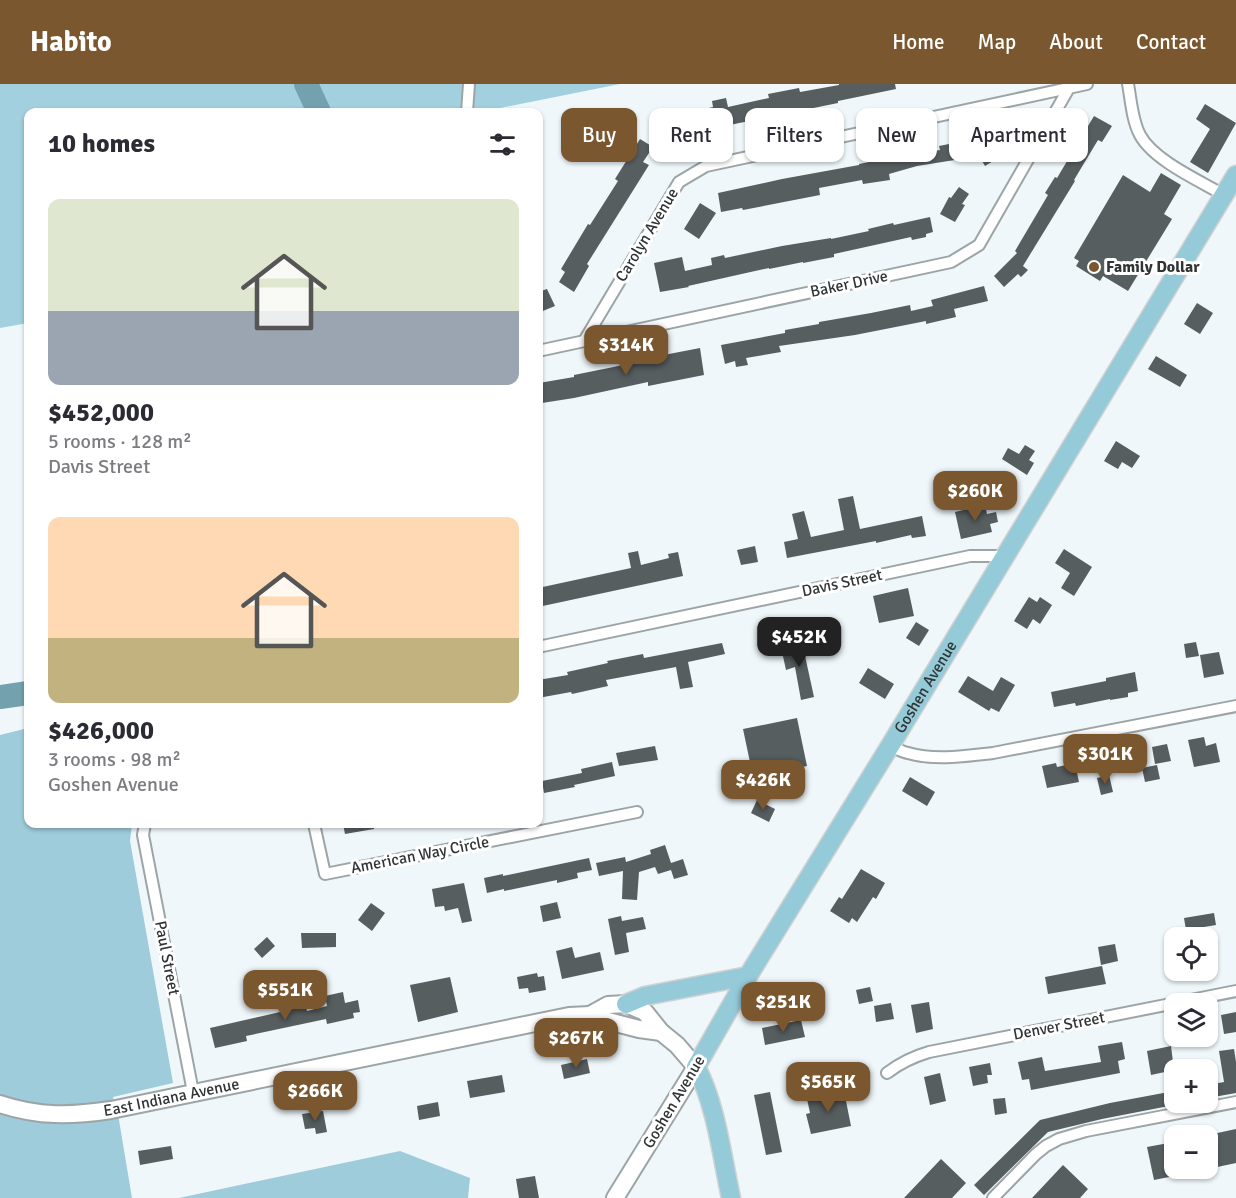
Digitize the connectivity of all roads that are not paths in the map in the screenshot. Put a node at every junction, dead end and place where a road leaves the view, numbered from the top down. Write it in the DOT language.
graph roads {
  1 [pos="469,84"];
  2 [pos="1087,84"];
  3 [pos="1128,84"];
  4 [pos="1069,88"];
  5 [pos="468,108"];
  6 [pos="1236,175"];
  7 [pos="1224,195"];
  8 [pos="585,341"];
  9 [pos="543,350"];
  10 [pos="1005,556"];
  11 [pos="543,645"];
  12 [pos="1236,706"];
  13 [pos="890,746"];
  14 [pos="637,812"];
  15 [pos="144,828"];
  16 [pos="315,828"];
  17 [pos="748,976"];
  18 [pos="1236,991"];
  19 [pos="626,1004"];
  20 [pos="591,1015"];
  21 [pos="661,1032"];
  22 [pos="696,1068"];
  23 [pos="887,1073"];
  24 [pos="193,1092"];
  25 [pos="1236,1102"];
  26 [pos="0,1104"];
  27 [pos="615,1198"];
  28 [pos="731,1198"];
  29 [pos="993,1198"];
  1 -- 5 [label="street"];
  2 -- 4 [label="street, Carolyn Avenue"];
  3 -- 7 [label="street"];
  4 -- 8 [label="street, Carolyn Avenue"];
  4 -- 8 [label="street, Baker Drive"];
  6 -- 7 [label="main road, Goshen Avenue"];
  7 -- 10 [label="main road, Goshen Avenue"];
  8 -- 9 [label="street, Baker Drive"];
  10 -- 11 [label="street, Davis Street"];
  10 -- 13 [label="main road, Goshen Avenue"];
  12 -- 13 [label="street"];
  13 -- 17 [label="main road, Goshen Avenue"];
  14 -- 16 [label="street, American Way Circle"];
  15 -- 24 [label="street, Paul Street"];
  17 -- 19 [label="main road"];
  17 -- 22 [label="main road, Goshen Avenue"];
  18 -- 23 [label="street, Denver Street"];
  19 -- 20 [label="street, East Indiana Avenue"];
  19 -- 21 [label="street"];
  20 -- 21 [label="street, East Indiana Avenue"];
  20 -- 24 [label="street, East Indiana Avenue"];
  21 -- 22 [label="street"];
  22 -- 27 [label="street, Goshen Avenue"];
  22 -- 28 [label="main road"];
  24 -- 26 [label="street, East Indiana Avenue"];
  25 -- 29 [label="street"];
}
